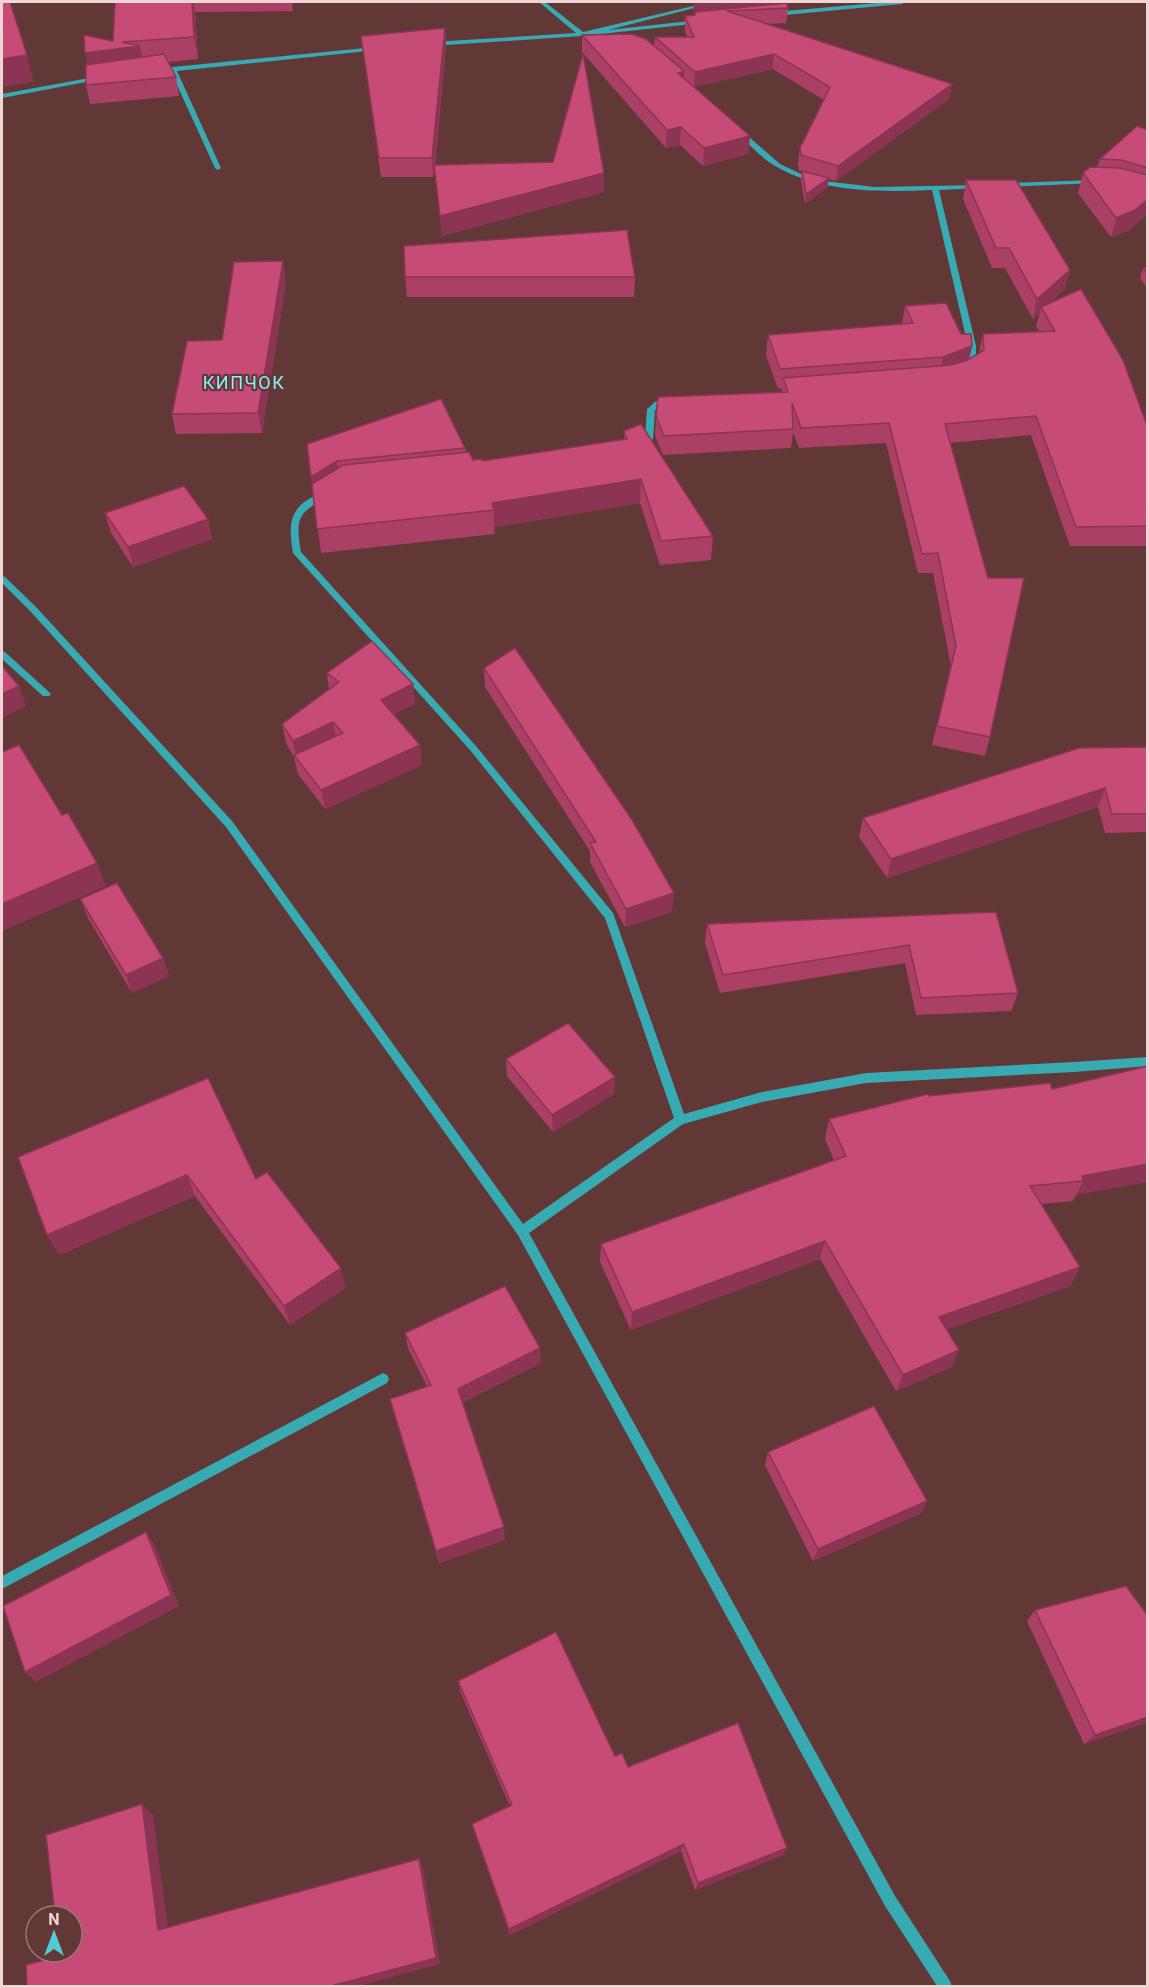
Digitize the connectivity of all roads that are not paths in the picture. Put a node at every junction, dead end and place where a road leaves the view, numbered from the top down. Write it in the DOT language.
graph roads {
  1 [pos="542,2"];
  2 [pos="715,2"];
  3 [pos="902,2"];
  4 [pos="771,15"];
  5 [pos="712,21"];
  6 [pos="582,34"];
  7 [pos="604,40"];
  8 [pos="424,44"];
  9 [pos="379,49"];
  10 [pos="173,69"];
  11 [pos="150,72"];
  12 [pos="104,77"];
  13 [pos="2,96"];
  14 [pos="735,127"];
  15 [pos="218,168"];
  16 [pos="1103,182"];
  17 [pos="995,185"];
  18 [pos="983,186"];
  19 [pos="935,188"];
  20 [pos="967,373"];
  21 [pos="680,398"];
  22 [pos="631,447"];
  23 [pos="334,490"];
  24 [pos="2,579"];
  25 [pos="2,654"];
  26 [pos="46,694"];
  27 [pos="1148,1061"];
  28 [pos="680,1120"];
  29 [pos="522,1231"];
  30 [pos="383,1379"];
  31 [pos="2,1583"];
  32 [pos="945,1986"];
  1 -- 6 [label="street"];
  2 -- 6 [label="street"];
  3 -- 4 [label="street"];
  5 -- 6 [label="street"];
  6 -- 7 [label="street"];
  6 -- 8 [label="street"];
  9 -- 10 [label="street"];
  10 -- 11 [label="street"];
  10 -- 15 [label="street"];
  12 -- 13 [label="street"];
  14 -- 19 [label="street"];
  16 -- 17 [label="street"];
  18 -- 19 [label="street"];
  19 -- 20 [label="street"];
  21 -- 22 [label="street"];
  23 -- 28 [label="street"];
  24 -- 29 [label="street"];
  25 -- 26 [label="street"];
  27 -- 28 [label="street"];
  28 -- 29 [label="street"];
  29 -- 32 [label="street"];
  30 -- 31 [label="street"];
}
